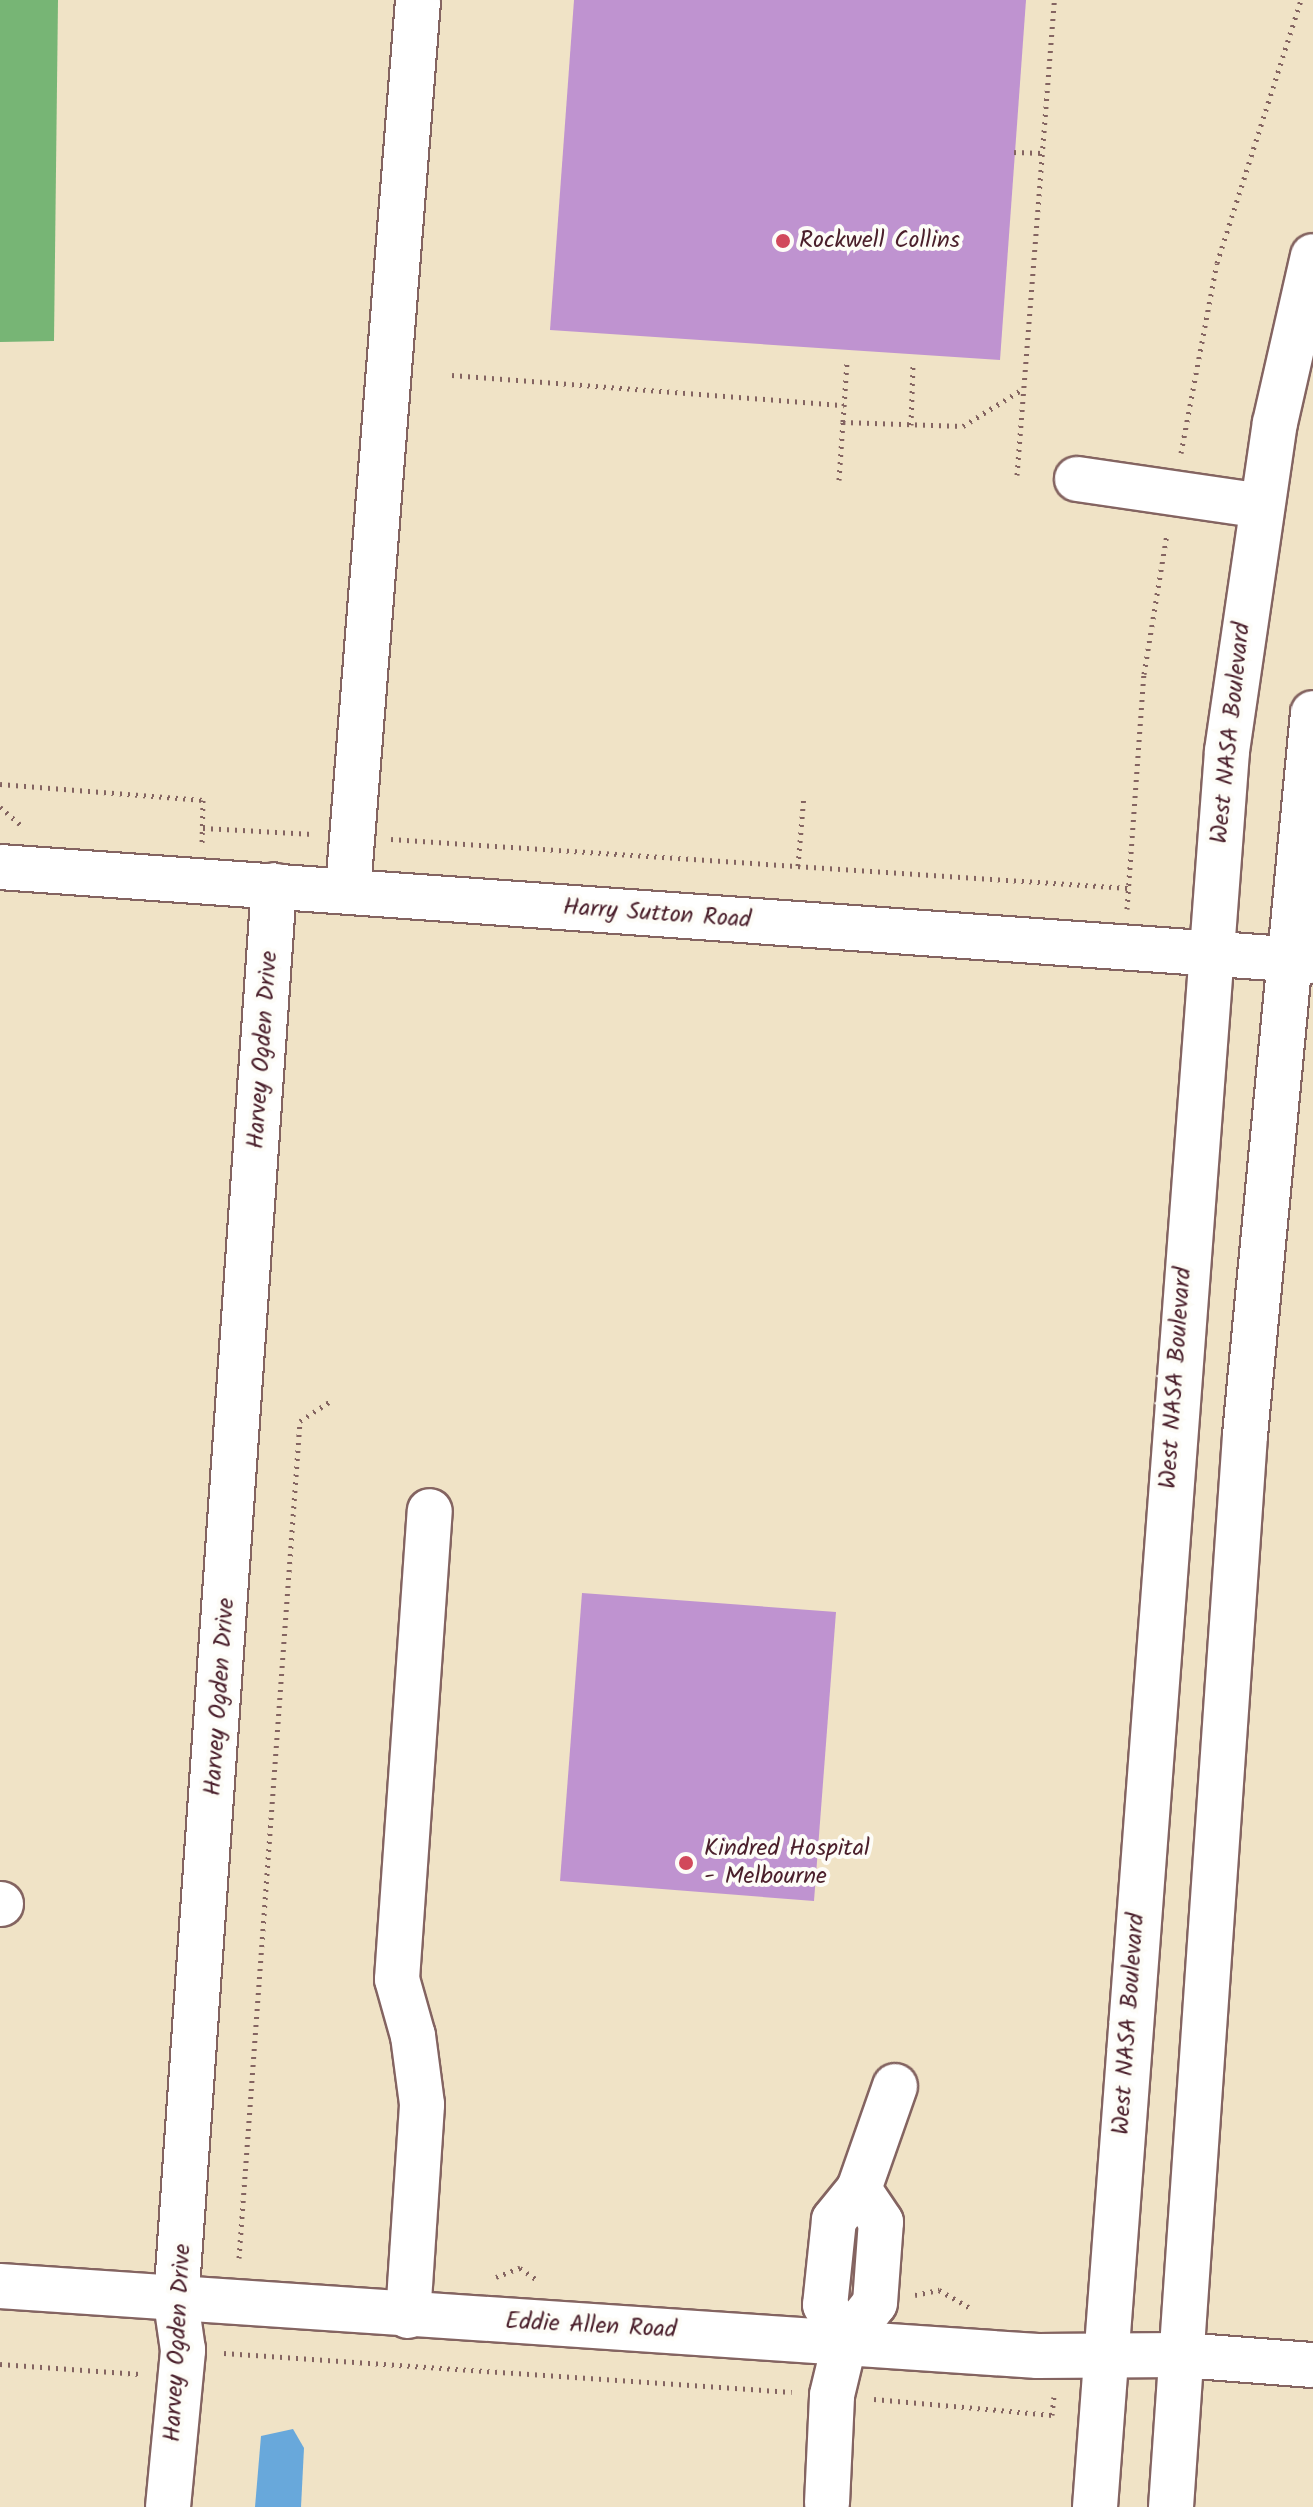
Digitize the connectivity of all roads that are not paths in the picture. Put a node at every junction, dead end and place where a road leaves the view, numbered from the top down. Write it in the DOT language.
graph roads {
  1 [pos="418,0"];
  2 [pos="1313,256"];
  3 [pos="1077,479"];
  4 [pos="1261,506"];
  5 [pos="1313,713"];
  6 [pos="0,867"];
  7 [pos="274,885"];
  8 [pos="348,890"];
  9 [pos="1208,956"];
  10 [pos="1300,960"];
  11 [pos="430,1511"];
  12 [pos="895,2086"];
  13 [pos="0,2286"];
  14 [pos="176,2302"];
  15 [pos="408,2316"];
  16 [pos="845,2341"];
  17 [pos="1182,2355"];
  18 [pos="1106,2358"];
  19 [pos="1313,2365"];
  20 [pos="827,2503"];
  21 [pos="168,2507"];
  22 [pos="1095,2507"];
  23 [pos="1171,2507"];
  1 -- 8 [label="street"];
  2 -- 4 [label="street, West NASA Boulevard"];
  3 -- 4 [label="street"];
  4 -- 9 [label="street, West NASA Boulevard"];
  5 -- 10 [label="street"];
  6 -- 7 [label="street, Harry Sutton Road"];
  7 -- 8 [label="street, Harry Sutton Road"];
  7 -- 14 [label="street, Harvey Ogden Drive"];
  8 -- 9 [label="street, Harry Sutton Road"];
  9 -- 10 [label="street, Harry Sutton Road"];
  9 -- 18 [label="street, West NASA Boulevard"];
  10 -- 17 [label="street"];
  11 -- 15 [label="street"];
  12 -- 16 [label="street"];
  13 -- 14 [label="street, Eddie Allen Road"];
  14 -- 15 [label="street, Eddie Allen Road"];
  14 -- 21 [label="street, Harvey Ogden Drive"];
  15 -- 16 [label="street, Eddie Allen Road"];
  16 -- 18 [label="street, Eddie Allen Road"];
  16 -- 20 [label="street"];
  17 -- 18 [label="street, Eddie Allen Road"];
  17 -- 19 [label="street, Eddie Allen Road"];
  17 -- 23 [label="street"];
  18 -- 22 [label="street, West NASA Boulevard"];
}
